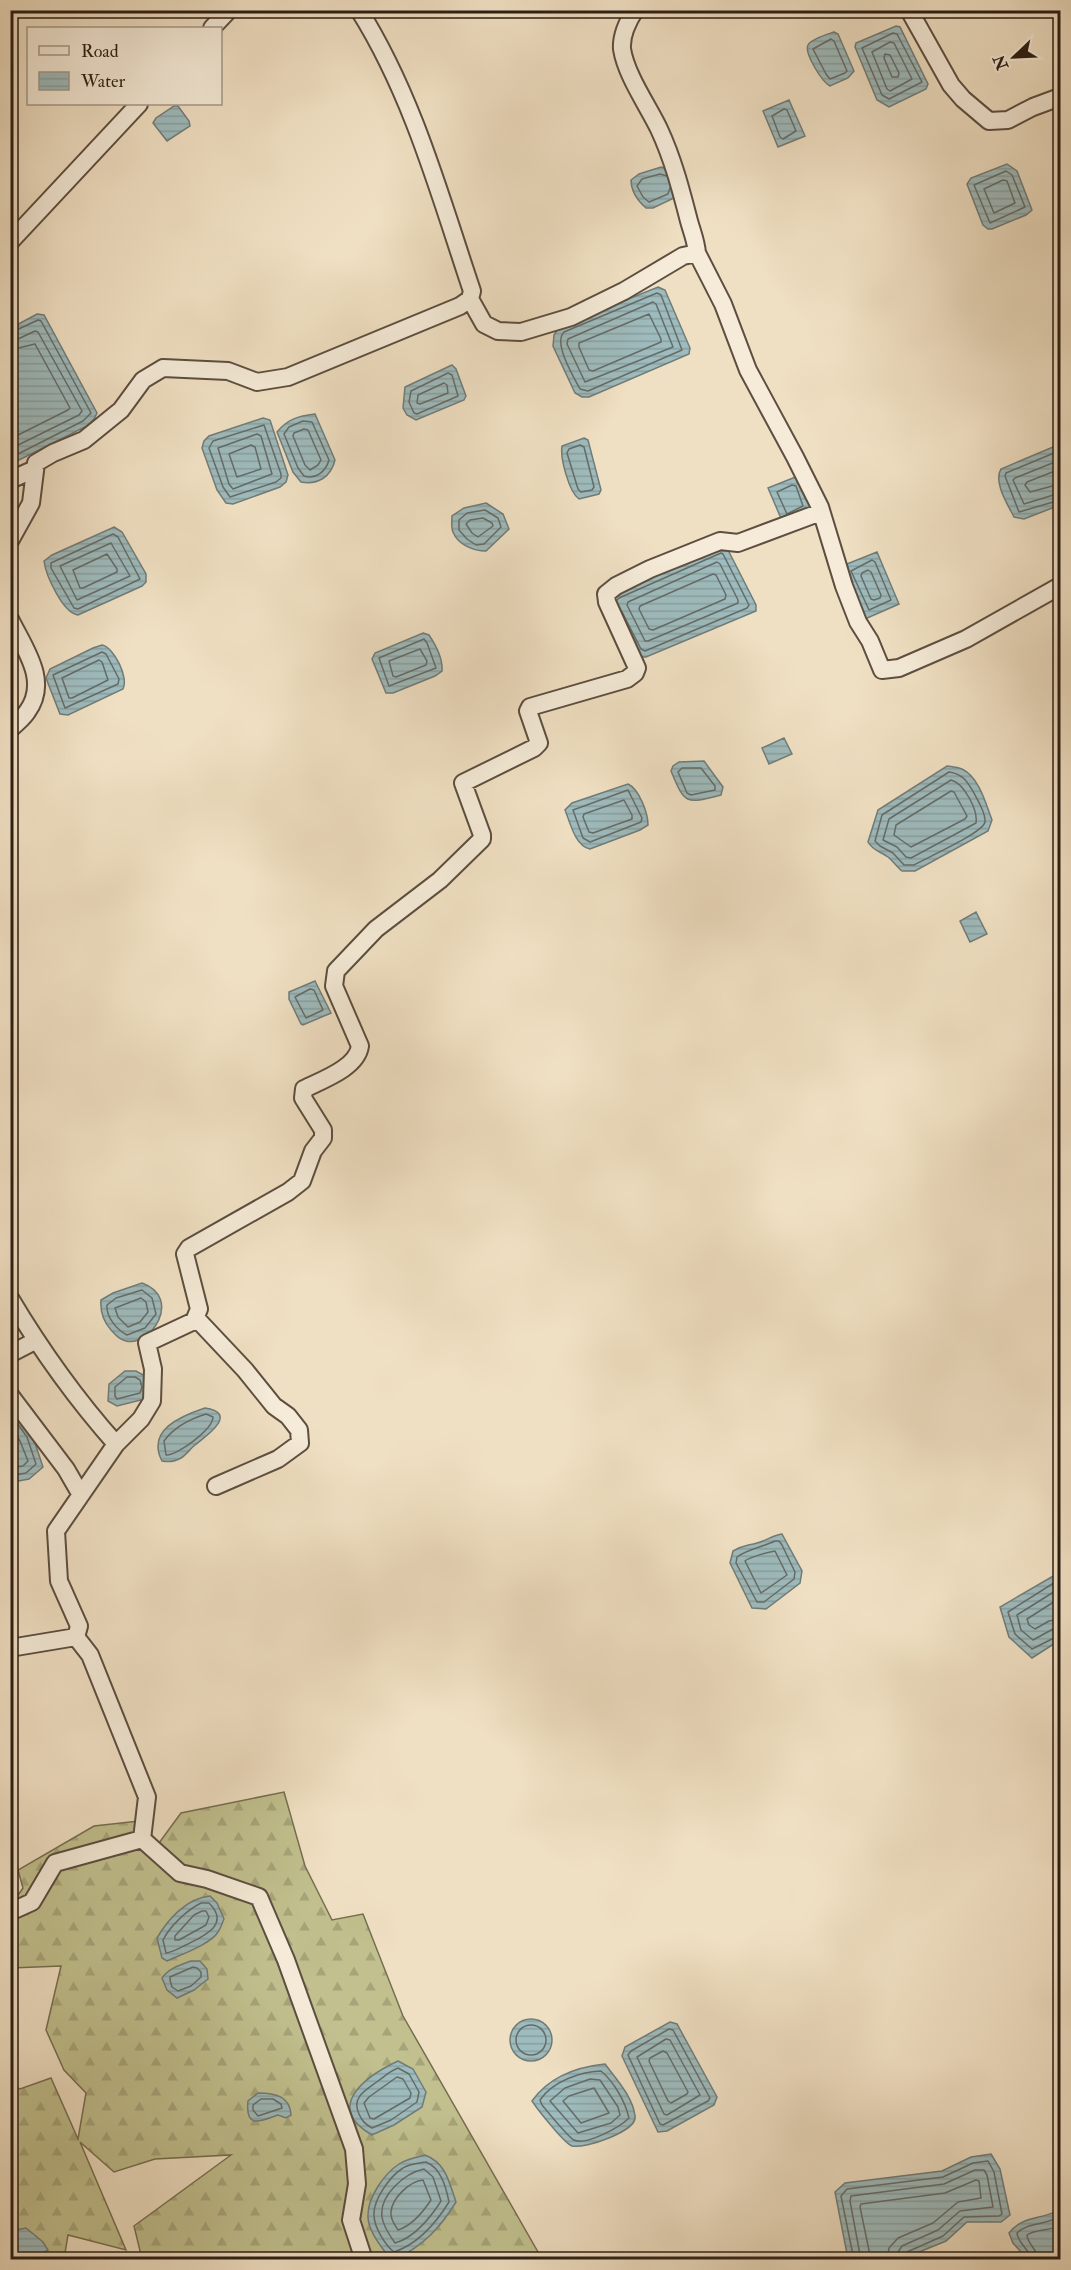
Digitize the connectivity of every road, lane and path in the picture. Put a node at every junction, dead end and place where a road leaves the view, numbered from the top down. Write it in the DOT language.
graph roads {
  1 [pos="229,10"];
  2 [pos="359,10"];
  3 [pos="635,10"];
  4 [pos="909,10"];
  5 [pos="213,27"];
  6 [pos="1060,97"];
  7 [pos="138,105"];
  8 [pos="10,242"];
  9 [pos="697,252"];
  10 [pos="470,299"];
  11 [pos="35,469"];
  12 [pos="10,480"];
  13 [pos="821,512"];
  14 [pos="10,542"];
  15 [pos="1060,586"];
  16 [pos="10,619"];
  17 [pos="10,729"];
  18 [pos="10,1298"];
  19 [pos="196,1318"];
  20 [pos="35,1341"];
  21 [pos="10,1353"];
  22 [pos="10,1395"];
  23 [pos="116,1444"];
  24 [pos="216,1486"];
  25 [pos="81,1495"];
  26 [pos="76,1637"];
  27 [pos="10,1648"];
  28 [pos="142,1839"];
  29 [pos="10,1912"];
  30 [pos="364,2259"];
  1 -- 5 [label="street"];
  2 -- 10 [label="street"];
  3 -- 9 [label="street"];
  4 -- 6 [label="street"];
  7 -- 8 [label="street"];
  9 -- 10 [label="street"];
  9 -- 13 [label="street"];
  10 -- 11 [label="street"];
  11 -- 12 [label="street"];
  11 -- 14 [label="street"];
  13 -- 15 [label="street"];
  13 -- 19 [label="street"];
  16 -- 17 [label="street"];
  18 -- 20 [label="street"];
  19 -- 23 [label="street"];
  19 -- 24 [label="street"];
  20 -- 21 [label="street"];
  20 -- 23 [label="street"];
  22 -- 25 [label="street"];
  23 -- 25 [label="street"];
  25 -- 26 [label="street"];
  26 -- 27 [label="street"];
  26 -- 28 [label="street"];
  28 -- 29 [label="street"];
  28 -- 30 [label="street"];
}
